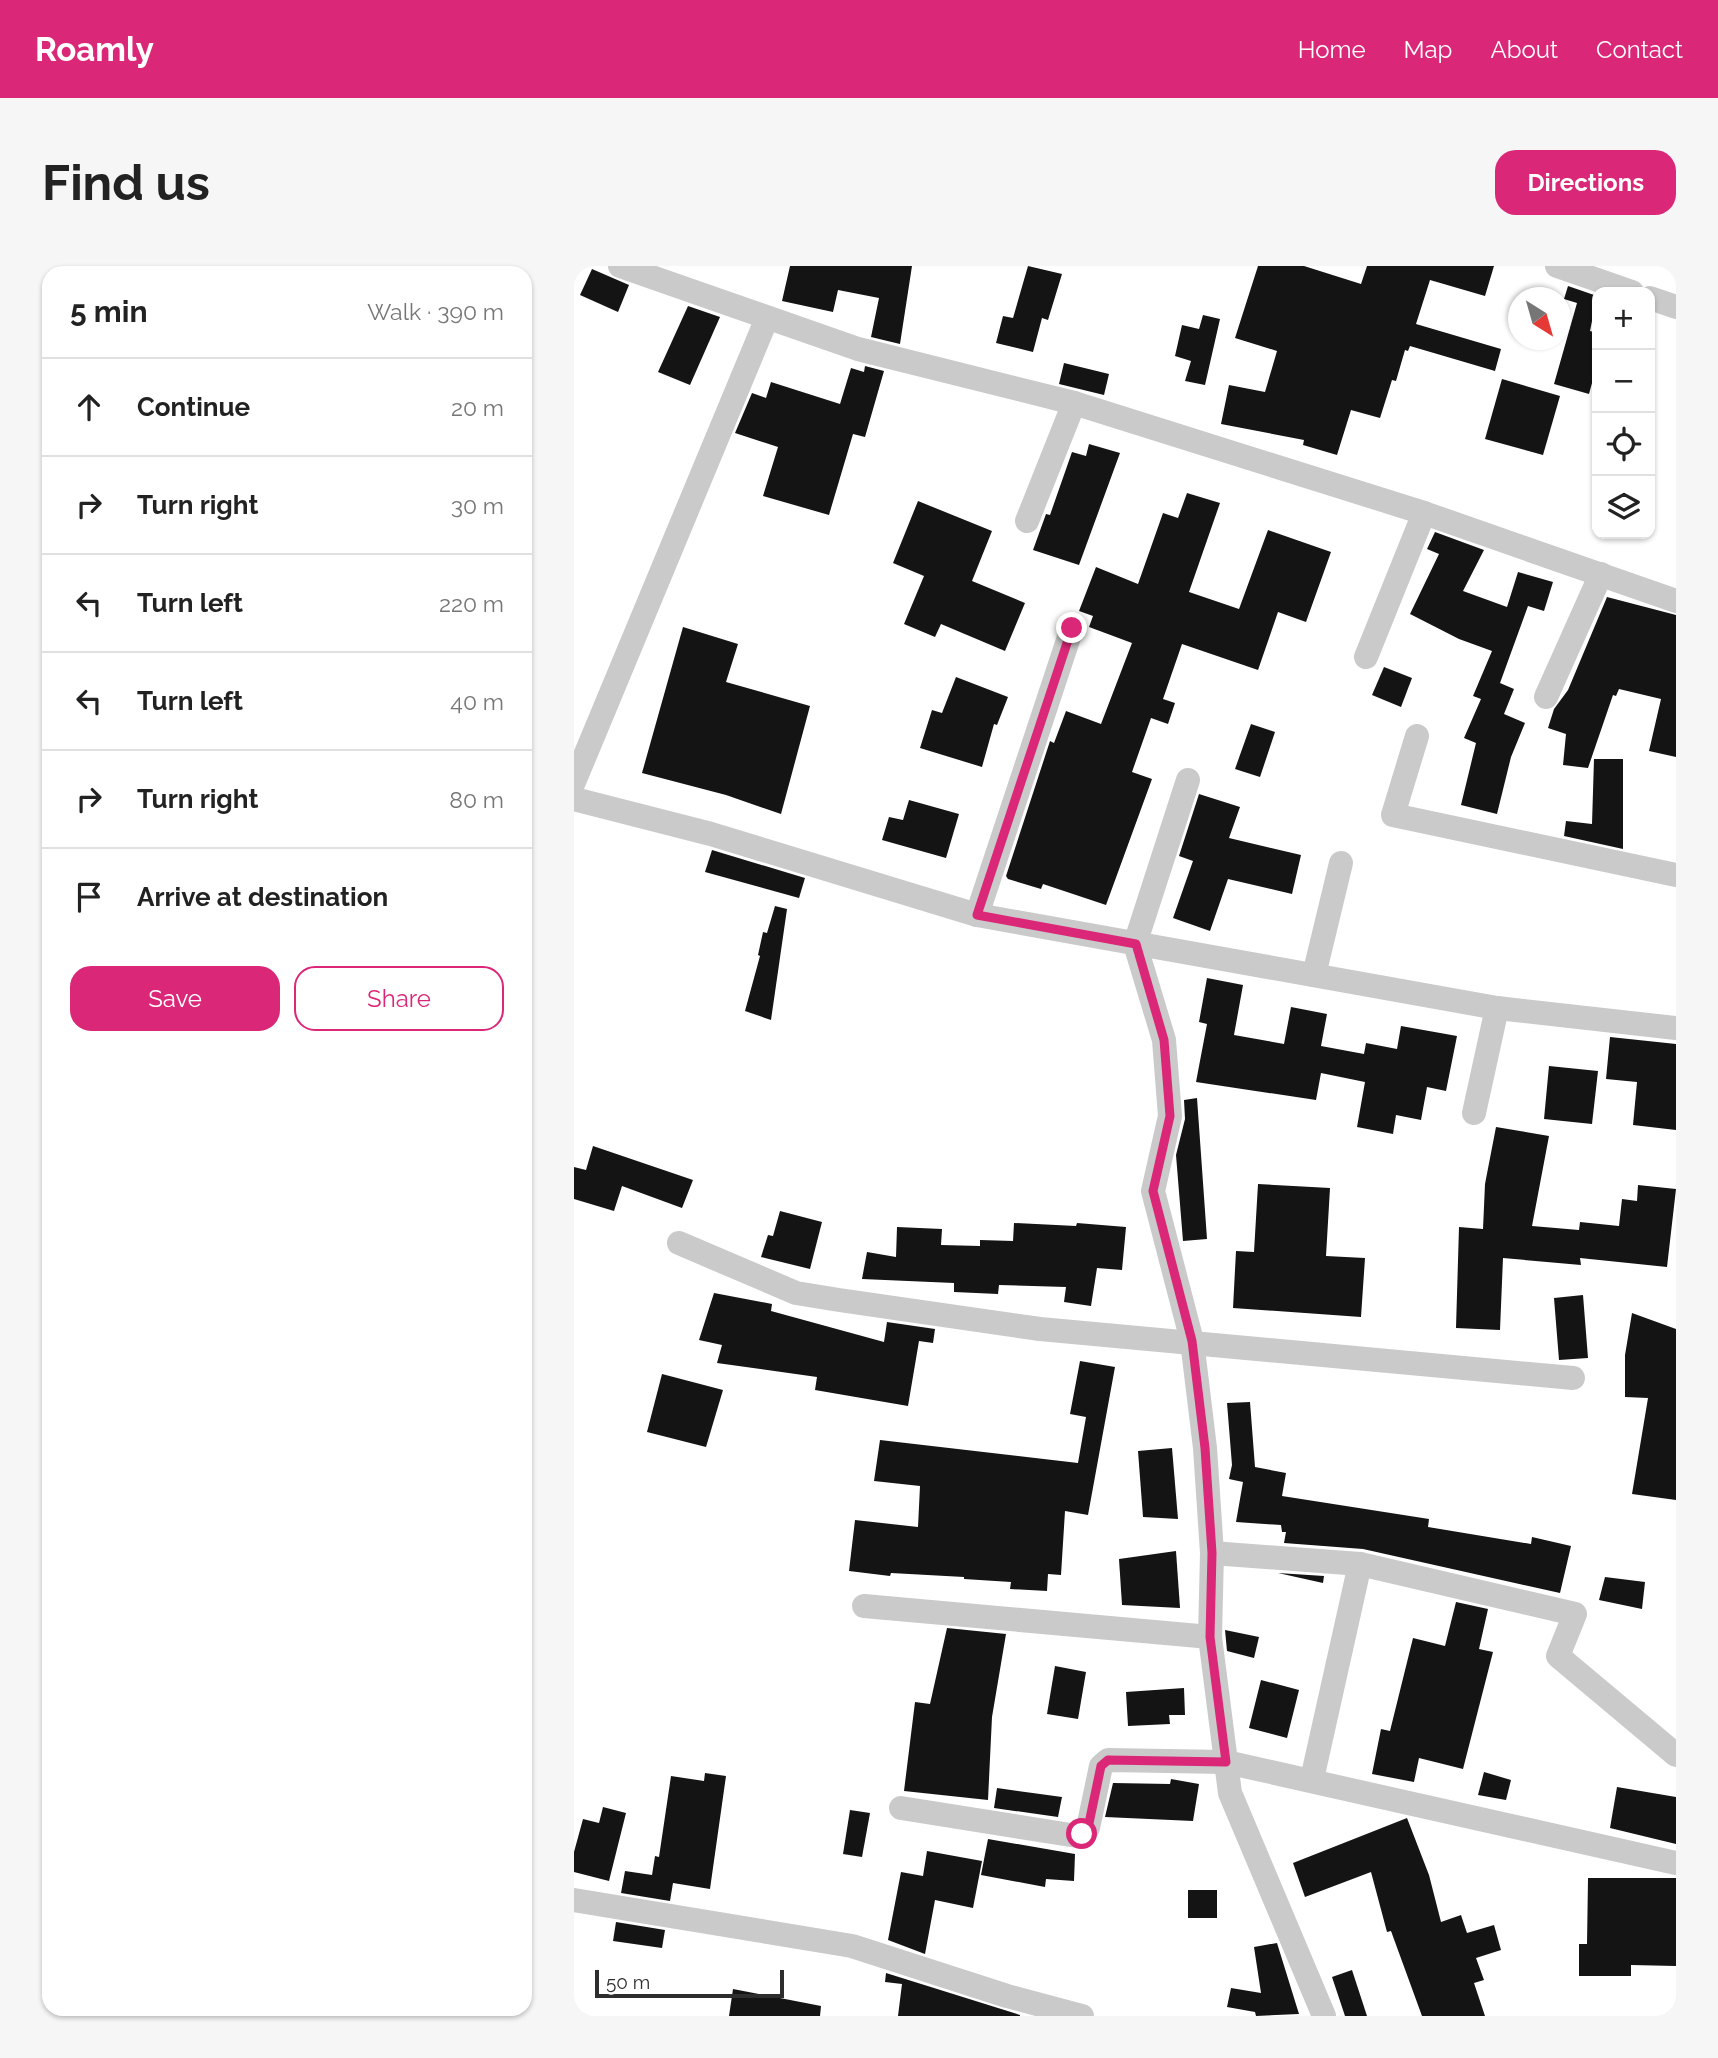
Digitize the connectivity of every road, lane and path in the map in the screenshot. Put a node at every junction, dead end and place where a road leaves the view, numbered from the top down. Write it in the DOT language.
graph roads {
  1 [pos="620,266"];
  2 [pos="1557,266"];
  3 [pos="1618,287"];
  4 [pos="1655,300"];
  5 [pos="1676,307"];
  6 [pos="767,318"];
  7 [pos="1074,403"];
  8 [pos="1424,513"];
  9 [pos="1027,521"];
  10 [pos="1601,574"];
  11 [pos="1676,600"];
  12 [pos="1072,628"];
  13 [pos="1366,657"];
  14 [pos="1546,696"];
  15 [pos="1417,736"];
  16 [pos="1188,780"];
  17 [pos="574,782"];
  18 [pos="574,799"];
  19 [pos="1340,863"];
  20 [pos="1676,875"];
  21 [pos="977,915"];
  22 [pos="1136,944"];
  23 [pos="1314,975"];
  24 [pos="1497,1007"];
  25 [pos="1676,1028"];
  26 [pos="1474,1113"];
  27 [pos="679,1242"];
  28 [pos="1192,1341"];
  29 [pos="1573,1378"];
  30 [pos="1212,1553"];
  31 [pos="1360,1564"];
  32 [pos="864,1606"];
  33 [pos="1210,1637"];
  34 [pos="1676,1755"];
  35 [pos="1226,1762"];
  36 [pos="1312,1779"];
  37 [pos="901,1808"];
  38 [pos="1676,1863"];
  39 [pos="574,1900"];
  40 [pos="1082,2016"];
  41 [pos="1324,2016"];
  1 -- 6 [label="street"];
  2 -- 3 [label="street"];
  4 -- 5 [label="street"];
  6 -- 7 [label="street"];
  6 -- 17 [label="street"];
  7 -- 8 [label="street"];
  7 -- 9 [label="street"];
  8 -- 10 [label="street"];
  8 -- 13 [label="street"];
  10 -- 11 [label="street"];
  10 -- 14 [label="street"];
  12 -- 21 [label="street"];
  15 -- 20 [label="street"];
  16 -- 22 [label="street"];
  18 -- 21 [label="street"];
  19 -- 23 [label="street"];
  21 -- 22 [label="street"];
  22 -- 23 [label="street"];
  22 -- 28 [label="street"];
  23 -- 24 [label="street"];
  24 -- 25 [label="street"];
  24 -- 26 [label="street"];
  27 -- 28 [label="street"];
  28 -- 29 [label="street"];
  28 -- 30 [label="street"];
  30 -- 31 [label="street"];
  30 -- 33 [label="street"];
  31 -- 34 [label="street"];
  31 -- 36 [label="street"];
  32 -- 33 [label="street"];
  33 -- 35 [label="street"];
  35 -- 36 [label="street"];
  35 -- 37 [label="street"];
  35 -- 41 [label="street"];
  36 -- 38 [label="street"];
  39 -- 40 [label="street"];
}
